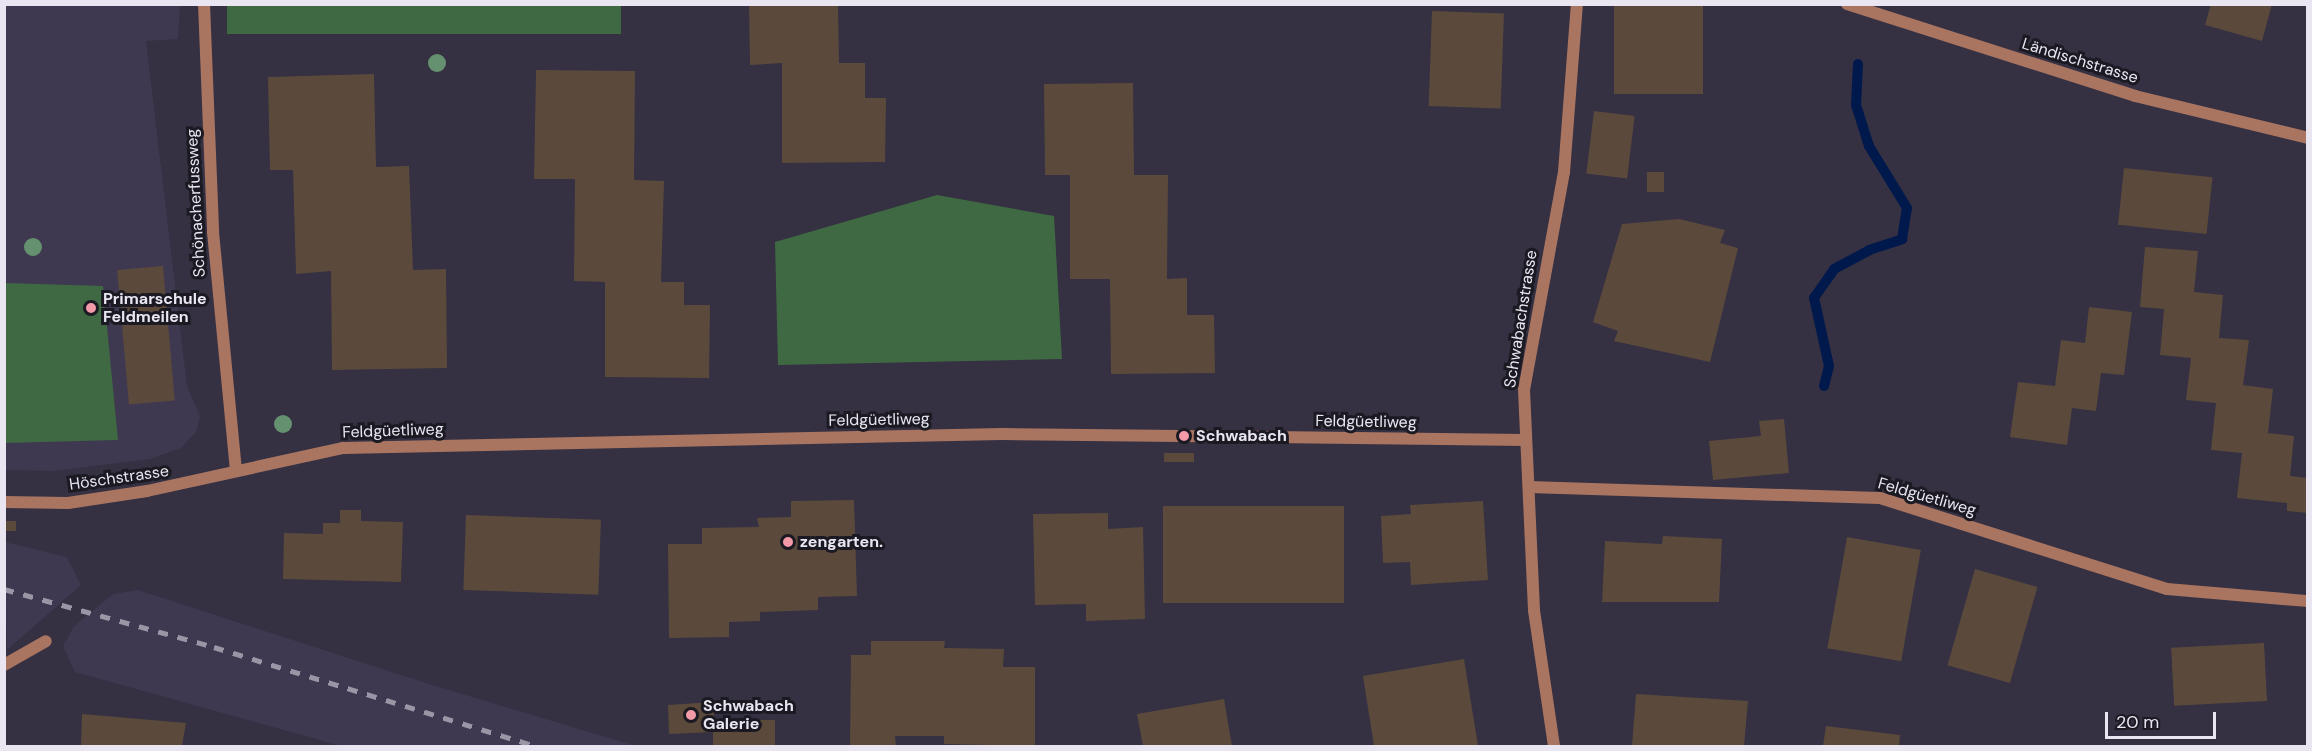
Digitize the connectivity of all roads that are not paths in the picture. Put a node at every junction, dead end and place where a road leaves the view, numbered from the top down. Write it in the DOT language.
graph roads {
  1 [pos="204,4"];
  2 [pos="1576,4"];
  3 [pos="1847,4"];
  4 [pos="2307,138"];
  5 [pos="1526,440"];
  6 [pos="236,470"];
  7 [pos="1529,487"];
  8 [pos="4,502"];
  9 [pos="2307,601"];
  10 [pos="46,640"];
  11 [pos="4,665"];
  12 [pos="1554,747"];
  1 -- 6 [label="street, Schönacherfussweg"];
  2 -- 5 [label="street, Schwabachstrasse"];
  3 -- 4 [label="street, Ländischstrasse"];
  5 -- 6 [label="street, Feldgüetliweg"];
  5 -- 7 [label="street, Schwabachstrasse"];
  6 -- 8 [label="street, Höschstrasse"];
  7 -- 9 [label="street, Feldgüetliweg"];
  7 -- 12 [label="street, Schwabachstrasse"];
  10 -- 11 [label="street"];
}
